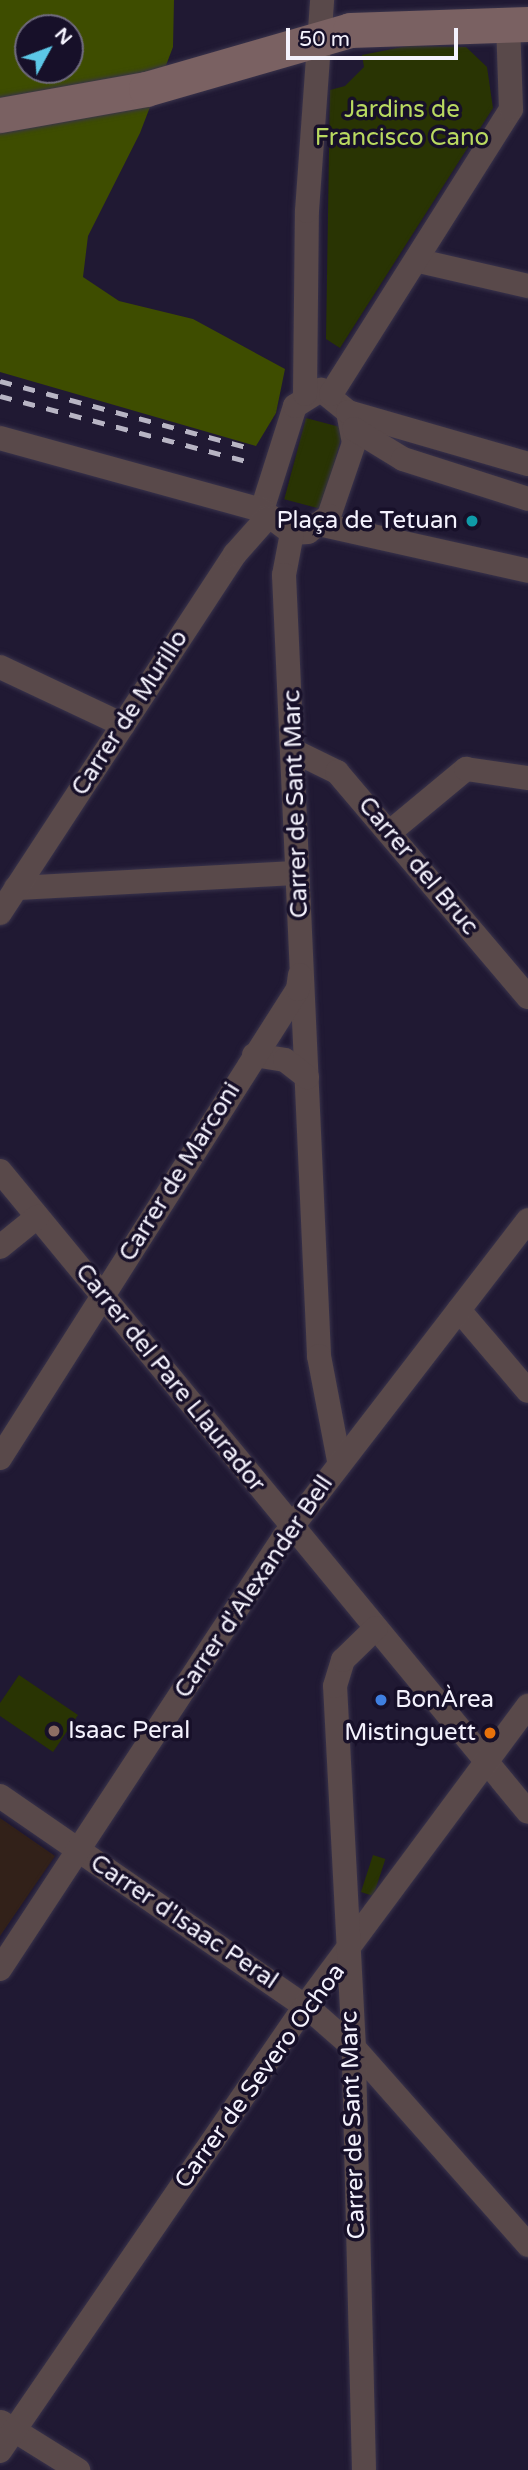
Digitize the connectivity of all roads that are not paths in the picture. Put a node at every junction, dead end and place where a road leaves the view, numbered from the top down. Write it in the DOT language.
graph roads {
  1 [pos="320,17"];
  2 [pos="518,24"];
  3 [pos="519,110"];
  4 [pos="0,115"];
  5 [pos="419,261"];
  6 [pos="528,286"];
  7 [pos="305,394"];
  8 [pos="331,394"];
  9 [pos="351,421"];
  10 [pos="0,439"];
  11 [pos="528,464"];
  12 [pos="528,499"];
  13 [pos="264,514"];
  14 [pos="323,525"];
  15 [pos="292,533"];
  16 [pos="528,571"];
  17 [pos="0,667"];
  18 [pos="123,725"];
  19 [pos="296,752"];
  20 [pos="528,778"];
  21 [pos="390,832"];
  22 [pos="297,873"];
  23 [pos="16,888"];
  24 [pos="0,913"];
  25 [pos="303,953"];
  26 [pos="528,997"];
  27 [pos="254,1055"];
  28 [pos="307,1077"];
  29 [pos="0,1171"];
  30 [pos="37,1217"];
  31 [pos="528,1220"];
  32 [pos="0,1247"];
  33 [pos="104,1297"];
  34 [pos="458,1310"];
  35 [pos="528,1391"];
  36 [pos="0,1458"];
  37 [pos="339,1461"];
  38 [pos="293,1527"];
  39 [pos="376,1628"];
  40 [pos="528,1706"];
  41 [pos="487,1763"];
  42 [pos="0,1796"];
  43 [pos="528,1812"];
  44 [pos="78,1849"];
  45 [pos="345,1957"];
  46 [pos="0,1969"];
  47 [pos="305,2006"];
  48 [pos="354,2048"];
  49 [pos="528,2245"];
  50 [pos="7,2426"];
  51 [pos="0,2451"];
  52 [pos="78,2470"];
  53 [pos="364,2470"];
  1 -- 2 [label="main road"];
  1 -- 4 [label="main road"];
  1 -- 7 [label="street"];
  2 -- 3 [label="street"];
  3 -- 5 [label="street"];
  5 -- 6 [label="street"];
  5 -- 8 [label="street"];
  7 -- 8 [label="street"];
  7 -- 13 [label="street"];
  8 -- 9 [label="street"];
  9 -- 11 [label="street"];
  9 -- 12 [label="street"];
  9 -- 14 [label="street"];
  10 -- 13 [label="street"];
  13 -- 15 [label="street"];
  13 -- 18 [label="street, Carrer de Murillo"];
  14 -- 15 [label="street"];
  14 -- 16 [label="street"];
  15 -- 19 [label="street, Carrer de Sant Marc"];
  17 -- 18 [label="street"];
  18 -- 23 [label="street, Carrer de Murillo"];
  19 -- 21 [label="street, Carrer del Bruc"];
  19 -- 22 [label="street, Carrer de Sant Marc"];
  20 -- 21 [label="street"];
  21 -- 26 [label="street, Carrer del Bruc"];
  22 -- 23 [label="street"];
  22 -- 25 [label="street, Carrer de Sant Marc"];
  23 -- 24 [label="street, Carrer de Murillo"];
  25 -- 27 [label="street, Carrer de Marconi"];
  25 -- 28 [label="street, Carrer de Sant Marc"];
  27 -- 28 [label="street"];
  27 -- 33 [label="street, Carrer de Marconi"];
  28 -- 37 [label="street, Carrer de Sant Marc"];
  29 -- 30 [label="street, Carrer del Pare Llaurador"];
  30 -- 32 [label="street"];
  30 -- 33 [label="street, Carrer del Pare Llaurador"];
  31 -- 34 [label="street, Carrer d'Alexander Bell"];
  33 -- 36 [label="street, Carrer de Marconi"];
  33 -- 38 [label="street, Carrer del Pare Llaurador"];
  34 -- 35 [label="street"];
  34 -- 37 [label="street, Carrer d'Alexander Bell"];
  37 -- 38 [label="street, Carrer d'Alexander Bell"];
  38 -- 39 [label="street, Carrer del Pare Llaurador"];
  38 -- 44 [label="street, Carrer d'Alexander Bell"];
  39 -- 41 [label="street, Carrer del Pare Llaurador"];
  39 -- 45 [label="street, Carrer de Sant Marc"];
  40 -- 41 [label="street, Carrer de Severo Ochoa"];
  41 -- 43 [label="street, Carrer del Pare Llaurador"];
  41 -- 45 [label="street, Carrer de Severo Ochoa"];
  42 -- 44 [label="street, Carrer d'Isaac Peral"];
  44 -- 46 [label="street, Carrer d'Alexander Bell"];
  44 -- 47 [label="street, Carrer d'Isaac Peral"];
  45 -- 47 [label="street, Carrer de Severo Ochoa"];
  45 -- 48 [label="street, Carrer de Sant Marc"];
  47 -- 48 [label="street, Carrer d'Isaac Peral"];
  47 -- 50 [label="street, Carrer de Severo Ochoa"];
  48 -- 49 [label="street, Carrer d'Isaac Peral"];
  48 -- 53 [label="street, Carrer de Sant Marc"];
  50 -- 51 [label="street, Carrer de Severo Ochoa"];
  50 -- 52 [label="street"];
}
